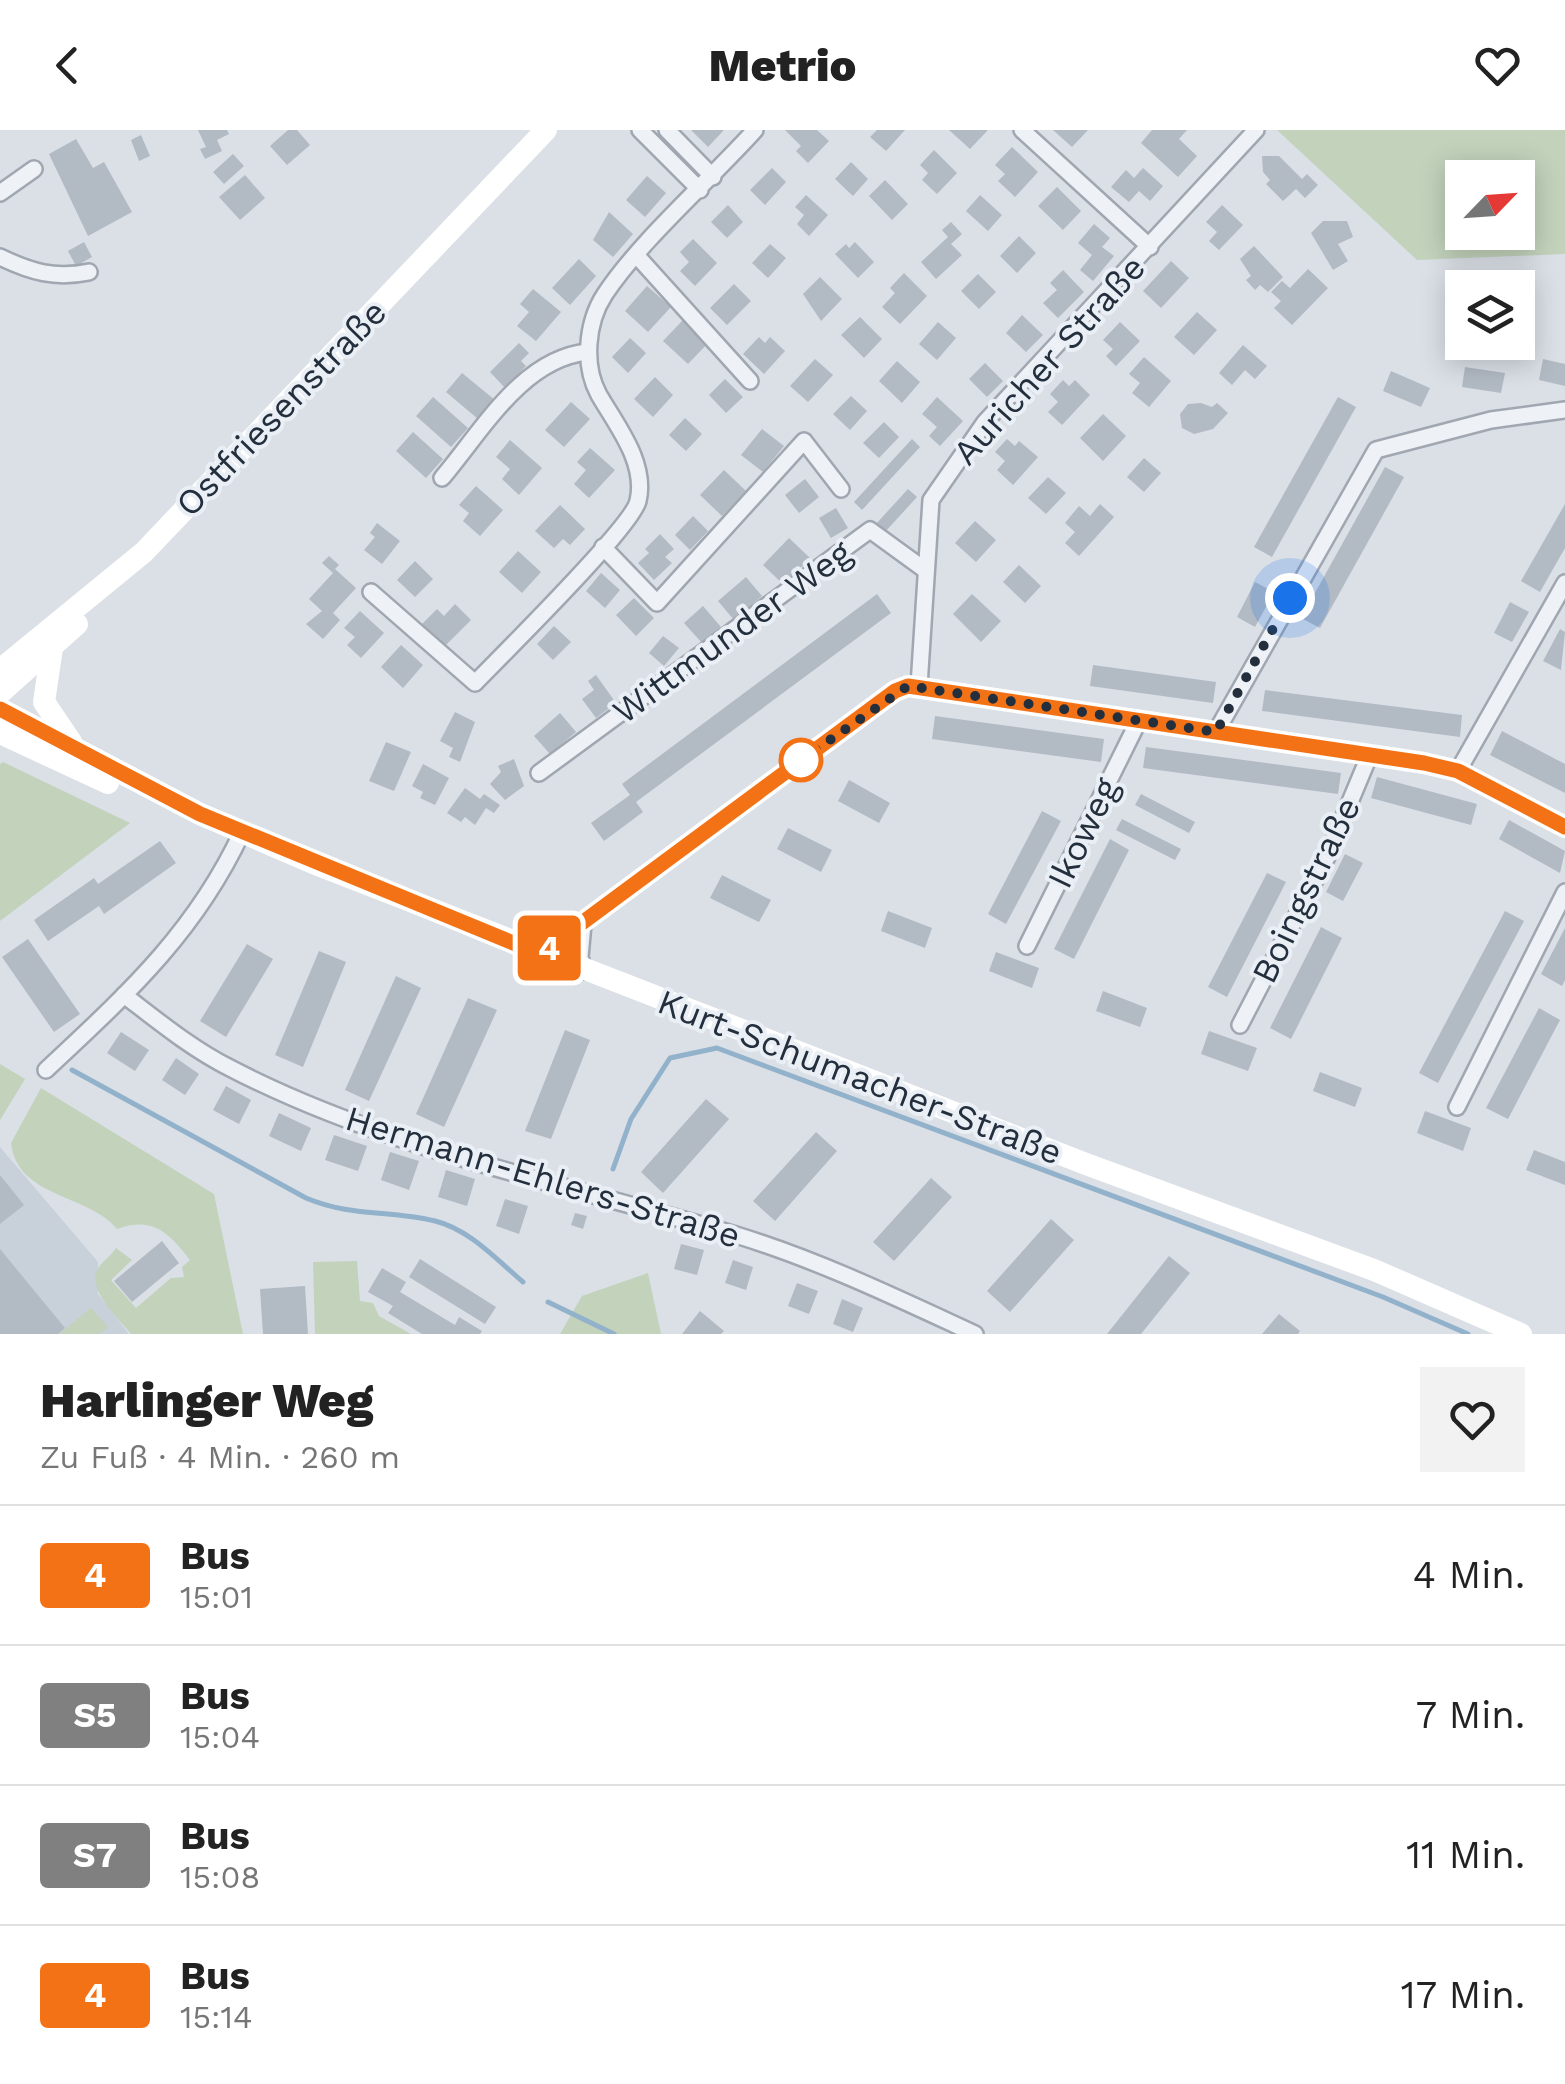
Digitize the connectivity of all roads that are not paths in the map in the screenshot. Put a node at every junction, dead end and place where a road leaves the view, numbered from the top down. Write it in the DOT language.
graph roads {
  1 [pos="546,130"];
  2 [pos="640,130"];
  3 [pos="667,130"];
  4 [pos="755,130"];
  5 [pos="1022,130"];
  6 [pos="1256,130"];
  7 [pos="34,169"];
  8 [pos="714,176"];
  9 [pos="700,190"];
  10 [pos="0,193"];
  11 [pos="1150,247"];
  12 [pos="638,257"];
  13 [pos="0,258"];
  14 [pos="89,272"];
  15 [pos="587,352"];
  16 [pos="750,381"];
  17 [pos="1565,410"];
  18 [pos="442,478"];
  19 [pos="841,489"];
  20 [pos="603,547"];
  21 [pos="144,552"];
  22 [pos="925,570"];
  23 [pos="1565,583"];
  24 [pos="371,592"];
  25 [pos="52,648"];
  26 [pos="0,670"];
  27 [pos="920,686"];
  28 [pos="0,693"];
  29 [pos="0,709"];
  30 [pos="1139,720"];
  31 [pos="1216,732"];
  32 [pos="2,736"];
  33 [pos="80,752"];
  34 [pos="1370,754"];
  35 [pos="1458,771"];
  36 [pos="539,773"];
  37 [pos="200,814"];
  38 [pos="1565,828"];
  39 [pos="242,832"];
  40 [pos="1565,892"];
  41 [pos="583,924"];
  42 [pos="1027,946"];
  43 [pos="540,954"];
  44 [pos="584,971"];
  45 [pos="124,995"];
  46 [pos="1240,1025"];
  47 [pos="46,1070"];
  48 [pos="1456,1107"];
  49 [pos="975,1334"];
  50 [pos="1521,1334"];
  1 -- 21 [label="street, Ostfriesenstraße"];
  2 -- 9 [label="street"];
  3 -- 8 [label="street"];
  4 -- 8 [label="street"];
  5 -- 11 [label="street"];
  6 -- 11 [label="street, Auricher Straße"];
  7 -- 10 [label="street"];
  8 -- 9 [label="street"];
  9 -- 12 [label="street"];
  11 -- 22 [label="street, Auricher Straße"];
  12 -- 15 [label="street"];
  12 -- 16 [label="street"];
  13 -- 14 [label="street"];
  15 -- 18 [label="street"];
  15 -- 20 [label="street"];
  17 -- 31 [label="street"];
  19 -- 20 [label="street"];
  20 -- 24 [label="street"];
  21 -- 25 [label="street"];
  21 -- 26 [label="street, Ostfriesenstraße"];
  22 -- 27 [label="street, Auricher Straße"];
  22 -- 36 [label="street, Wittmunder Weg"];
  23 -- 35 [label="street"];
  25 -- 28 [label="street"];
  25 -- 33 [label="street"];
  27 -- 30 [label="street"];
  27 -- 41 [label="street"];
  29 -- 33 [label="street, Kurt-Schumacher-Straße"];
  30 -- 31 [label="street"];
  30 -- 42 [label="street, Ikoweg"];
  31 -- 34 [label="street"];
  32 -- 37 [label="street, Kurt-Schumacher-Straße"];
  33 -- 37 [label="street, Kurt-Schumacher-Straße"];
  34 -- 35 [label="street"];
  34 -- 46 [label="street, Boingstraße"];
  35 -- 38 [label="street"];
  37 -- 39 [label="street, Kurt-Schumacher-Straße"];
  39 -- 43 [label="street, Kurt-Schumacher-Straße"];
  39 -- 45 [label="street"];
  40 -- 48 [label="street"];
  41 -- 43 [label="street"];
  41 -- 44 [label="street"];
  43 -- 44 [label="street, Kurt-Schumacher-Straße"];
  44 -- 50 [label="street, Kurt-Schumacher-Straße"];
  45 -- 47 [label="street"];
  45 -- 49 [label="street, Hermann-Ehlers-Straße"];
}
